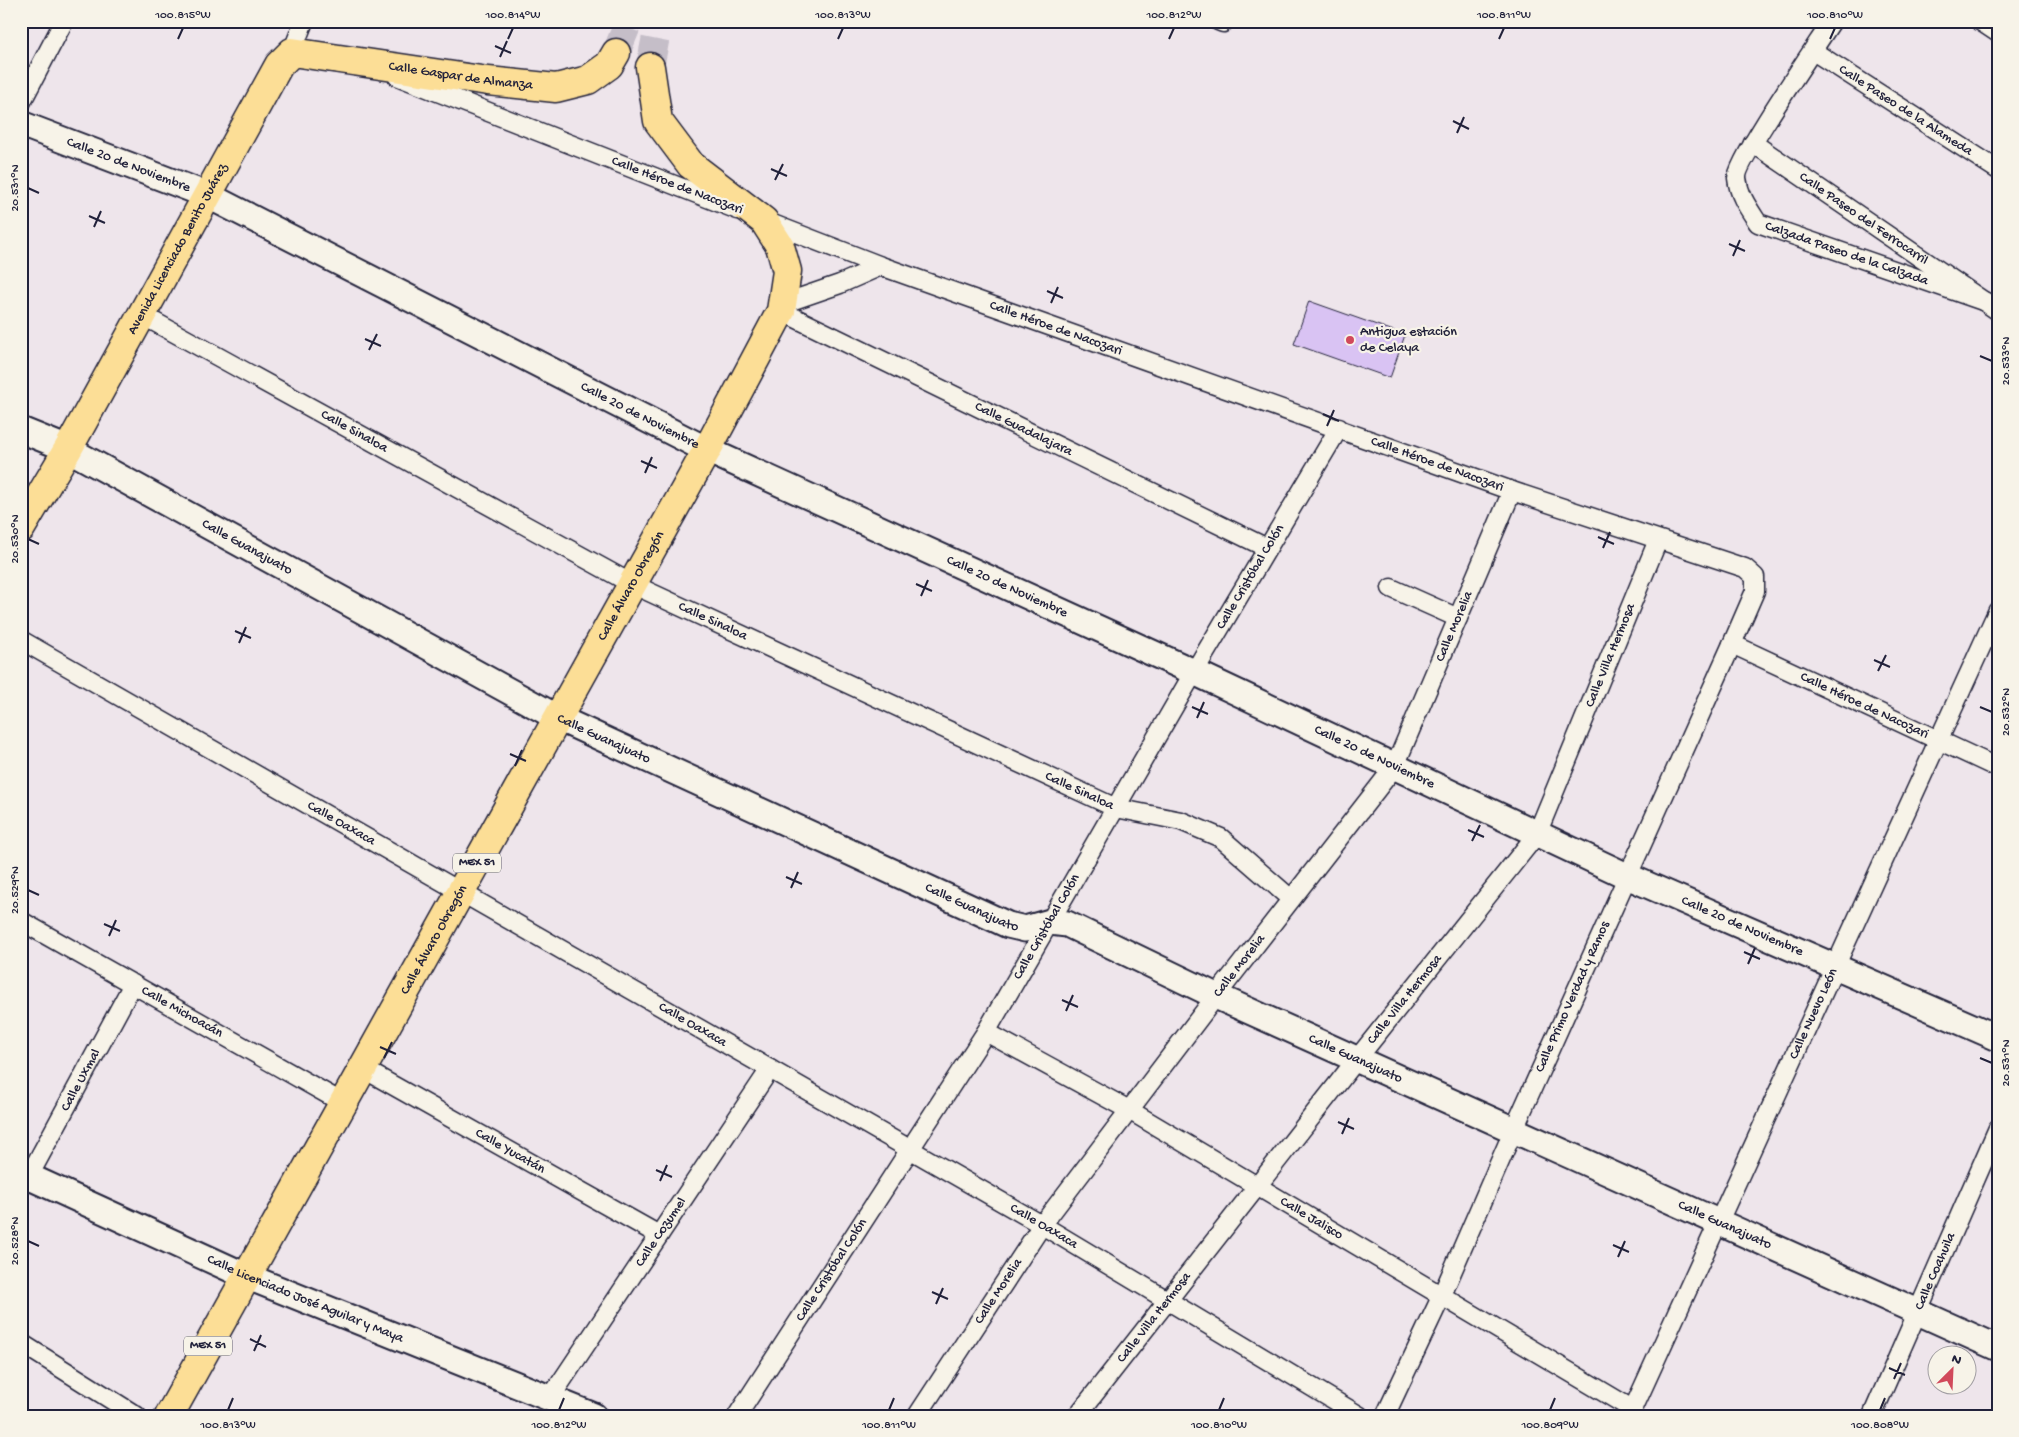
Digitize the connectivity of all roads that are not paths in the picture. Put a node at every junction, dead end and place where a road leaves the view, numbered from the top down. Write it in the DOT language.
graph roads {
  1 [pos="64,21"];
  2 [pos="304,21"];
  3 [pos="1832,21"];
  4 [pos="1980,21"];
  5 [pos="1998,33"];
  6 [pos="1813,51"];
  7 [pos="292,52"];
  8 [pos="616,53"];
  9 [pos="363,62"];
  10 [pos="650,67"];
  11 [pos="21,103"];
  12 [pos="21,124"];
  13 [pos="1753,143"];
  14 [pos="1998,170"];
  15 [pos="207,195"];
  16 [pos="764,220"];
  17 [pos="881,266"];
  18 [pos="1992,306"];
  19 [pos="781,308"];
  20 [pos="142,315"];
  21 [pos="1339,428"];
  22 [pos="21,430"];
  23 [pos="68,449"];
  24 [pos="707,450"];
  25 [pos="1512,491"];
  26 [pos="21,528"];
  27 [pos="1658,540"];
  28 [pos="1268,548"];
  29 [pos="1755,577"];
  30 [pos="632,584"];
  31 [pos="1391,588"];
  32 [pos="1998,610"];
  33 [pos="1458,618"];
  34 [pos="21,640"];
  35 [pos="1732,644"];
  36 [pos="1194,672"];
  37 [pos="558,718"];
  38 [pos="1938,740"];
  39 [pos="1395,766"];
  40 [pos="1998,768"];
  41 [pos="1116,808"];
  42 [pos="1537,834"];
  43 [pos="1626,876"];
  44 [pos="461,892"];
  45 [pos="1291,899"];
  46 [pos="21,920"];
  47 [pos="1050,922"];
  48 [pos="1835,967"];
  49 [pos="134,984"];
  50 [pos="1216,996"];
  51 [pos="986,1032"];
  52 [pos="1998,1038"];
  53 [pos="1357,1059"];
  54 [pos="362,1068"];
  55 [pos="770,1069"];
  56 [pos="343,1103"];
  57 [pos="1129,1110"];
  58 [pos="1998,1128"];
  59 [pos="1514,1130"];
  60 [pos="910,1150"];
  61 [pos="25,1174"];
  62 [pos="1259,1186"];
  63 [pos="1718,1222"];
  64 [pos="1042,1226"];
  65 [pos="659,1234"];
  66 [pos="246,1276"];
  67 [pos="1442,1295"];
  68 [pos="1168,1301"];
  69 [pos="1918,1312"];
  70 [pos="21,1343"];
  71 [pos="1998,1348"];
  72 [pos="551,1398"];
  73 [pos="1631,1413"];
  74 [pos="137,1416"];
  75 [pos="169,1416"];
  76 [pos="594,1416"];
  77 [pos="737,1416"];
  78 [pos="917,1416"];
  79 [pos="1078,1416"];
  80 [pos="1360,1416"];
  81 [pos="1385,1416"];
  82 [pos="1872,1416"];
  1 -- 11 [label="street"];
  2 -- 7 [label="street"];
  3 -- 6 [label="street, Calzada Paseo de la Calzada"];
  4 -- 5 [label="street"];
  6 -- 13 [label="street, Calzada Paseo de la Calzada"];
  6 -- 14 [label="street, Calle Paseo de la Alameda"];
  7 -- 9 [label="main road, Calle Gaspar de Almanza"];
  7 -- 15 [label="main road, Avenida Licenciado Benito Juárez"];
  8 -- 9 [label="main road, Calle Gaspar de Almanza"];
  9 -- 16 [label="street, Calle Héroe de Nacozari"];
  10 -- 16 [label="main road"];
  12 -- 15 [label="street, Calle 20 de Noviembre"];
  13 -- 18 [label="street, Calle Paseo del Ferrocarril"];
  13 -- 18 [label="street, Calzada Paseo de la Calzada"];
  15 -- 20 [label="main road, Avenida Licenciado Benito Juárez"];
  15 -- 24 [label="street, Calle 20 de Noviembre"];
  16 -- 17 [label="street, Calle Héroe de Nacozari"];
  16 -- 19 [label="main road, Calle Álvaro Obregón"];
  17 -- 19 [label="street"];
  17 -- 21 [label="street, Calle Héroe de Nacozari"];
  19 -- 24 [label="main road, Calle Álvaro Obregón"];
  19 -- 28 [label="street, Calle Guadalajara"];
  20 -- 23 [label="main road, Avenida Licenciado Benito Juárez"];
  20 -- 30 [label="street, Calle Sinaloa"];
  21 -- 25 [label="street, Calle Héroe de Nacozari"];
  21 -- 28 [label="street, Calle Cristóbal Colón"];
  22 -- 23 [label="street, Calle Guanajuato"];
  23 -- 26 [label="main road, Avenida Licenciado Benito Juárez"];
  23 -- 37 [label="street, Calle Guanajuato"];
  24 -- 30 [label="main road, Calle Álvaro Obregón / MEX 51"];
  24 -- 36 [label="street, Calle 20 de Noviembre"];
  25 -- 27 [label="street, Calle Héroe de Nacozari"];
  25 -- 33 [label="street, Calle Morelia"];
  27 -- 29 [label="street, Calle Héroe de Nacozari"];
  27 -- 42 [label="street, Calle Villa Hermosa"];
  28 -- 36 [label="street, Calle Cristóbal Colón"];
  29 -- 35 [label="street, Calle Primo Verdad y Ramos"];
  30 -- 37 [label="main road, Calle Álvaro Obregón / MEX 51"];
  30 -- 41 [label="street, Calle Sinaloa"];
  31 -- 33 [label="street"];
  32 -- 38 [label="street, Calle Nuevo León"];
  33 -- 39 [label="street, Calle Morelia"];
  34 -- 44 [label="street, Calle Oaxaca"];
  35 -- 38 [label="street, Calle Héroe de Nacozari"];
  35 -- 43 [label="street, Calle Primo Verdad y Ramos"];
  36 -- 39 [label="street, Calle 20 de Noviembre"];
  36 -- 41 [label="street, Calle Cristóbal Colón"];
  37 -- 44 [label="main road, Calle Álvaro Obregón / MEX 51"];
  37 -- 47 [label="street, Calle Guanajuato"];
  38 -- 40 [label="street, Calle Héroe de Nacozari"];
  38 -- 48 [label="street, Calle Nuevo León"];
  39 -- 42 [label="street, Calle 20 de Noviembre"];
  39 -- 45 [label="street, Calle Morelia"];
  41 -- 45 [label="street, Calle Sinaloa"];
  41 -- 47 [label="street, Calle Cristóbal Colón"];
  42 -- 43 [label="street, Calle 20 de Noviembre"];
  42 -- 53 [label="street, Calle Villa Hermosa"];
  43 -- 48 [label="street, Calle 20 de Noviembre"];
  43 -- 59 [label="street, Calle Primo Verdad y Ramos"];
  44 -- 54 [label="main road, Calle Álvaro Obregón / MEX 51"];
  44 -- 55 [label="street, Calle Oaxaca"];
  45 -- 50 [label="street, Calle Morelia"];
  46 -- 49 [label="street, Calle Michoacán"];
  47 -- 50 [label="street, Calle Guanajuato"];
  47 -- 51 [label="street, Calle Cristóbal Colón"];
  48 -- 52 [label="street, Calle 20 de Noviembre"];
  48 -- 63 [label="street, Calle Nuevo León"];
  49 -- 56 [label="street, Calle Michoacán"];
  49 -- 61 [label="street, Calle Uxmal"];
  50 -- 53 [label="street, Calle Guanajuato"];
  50 -- 57 [label="street, Calle Morelia"];
  51 -- 57 [label="street, Calle Jalisco"];
  51 -- 60 [label="street, Calle Cristóbal Colón"];
  53 -- 59 [label="street, Calle Guanajuato"];
  53 -- 62 [label="street, Calle Villa Hermosa"];
  54 -- 56 [label="main road, Calle Álvaro Obregón / MEX 51"];
  54 -- 65 [label="street, Calle Yucatán"];
  55 -- 60 [label="street, Calle Oaxaca"];
  55 -- 65 [label="street, Calle Cozumel"];
  56 -- 66 [label="main road, Calle Álvaro Obregón / MEX 51"];
  57 -- 62 [label="street, Calle Jalisco"];
  57 -- 64 [label="street, Calle Morelia"];
  58 -- 69 [label="street, Calle Coahuila"];
  59 -- 63 [label="street, Calle Guanajuato"];
  59 -- 67 [label="street, Calle Primo Verdad y Ramos"];
  60 -- 64 [label="street, Calle Oaxaca"];
  60 -- 77 [label="street, Calle Cristóbal Colón"];
  61 -- 66 [label="street, Calle Licenciado José Aguilar y Maya"];
  62 -- 67 [label="street, Calle Jalisco"];
  62 -- 68 [label="street, Calle Villa Hermosa"];
  63 -- 69 [label="street, Calle Guanajuato"];
  63 -- 73 [label="street, Calle Nuevo León"];
  64 -- 68 [label="street, Calle Oaxaca"];
  64 -- 78 [label="street, Calle Morelia"];
  65 -- 72 [label="street, Calle Cozumel"];
  66 -- 72 [label="street, Calle Licenciado José Aguilar y Maya"];
  66 -- 75 [label="main road, Calle Álvaro Obregón / MEX 51"];
  67 -- 73 [label="street, Calle Jalisco"];
  67 -- 81 [label="street, Calle Primo Verdad y Ramos"];
  68 -- 79 [label="street, Calle Villa Hermosa"];
  68 -- 80 [label="street, Calle Oaxaca"];
  69 -- 71 [label="street, Calle Guanajuato"];
  69 -- 82 [label="street, Calle Coahuila"];
  70 -- 74 [label="street"];
  72 -- 76 [label="street, Calle Licenciado José Aguilar y Maya"];
}
